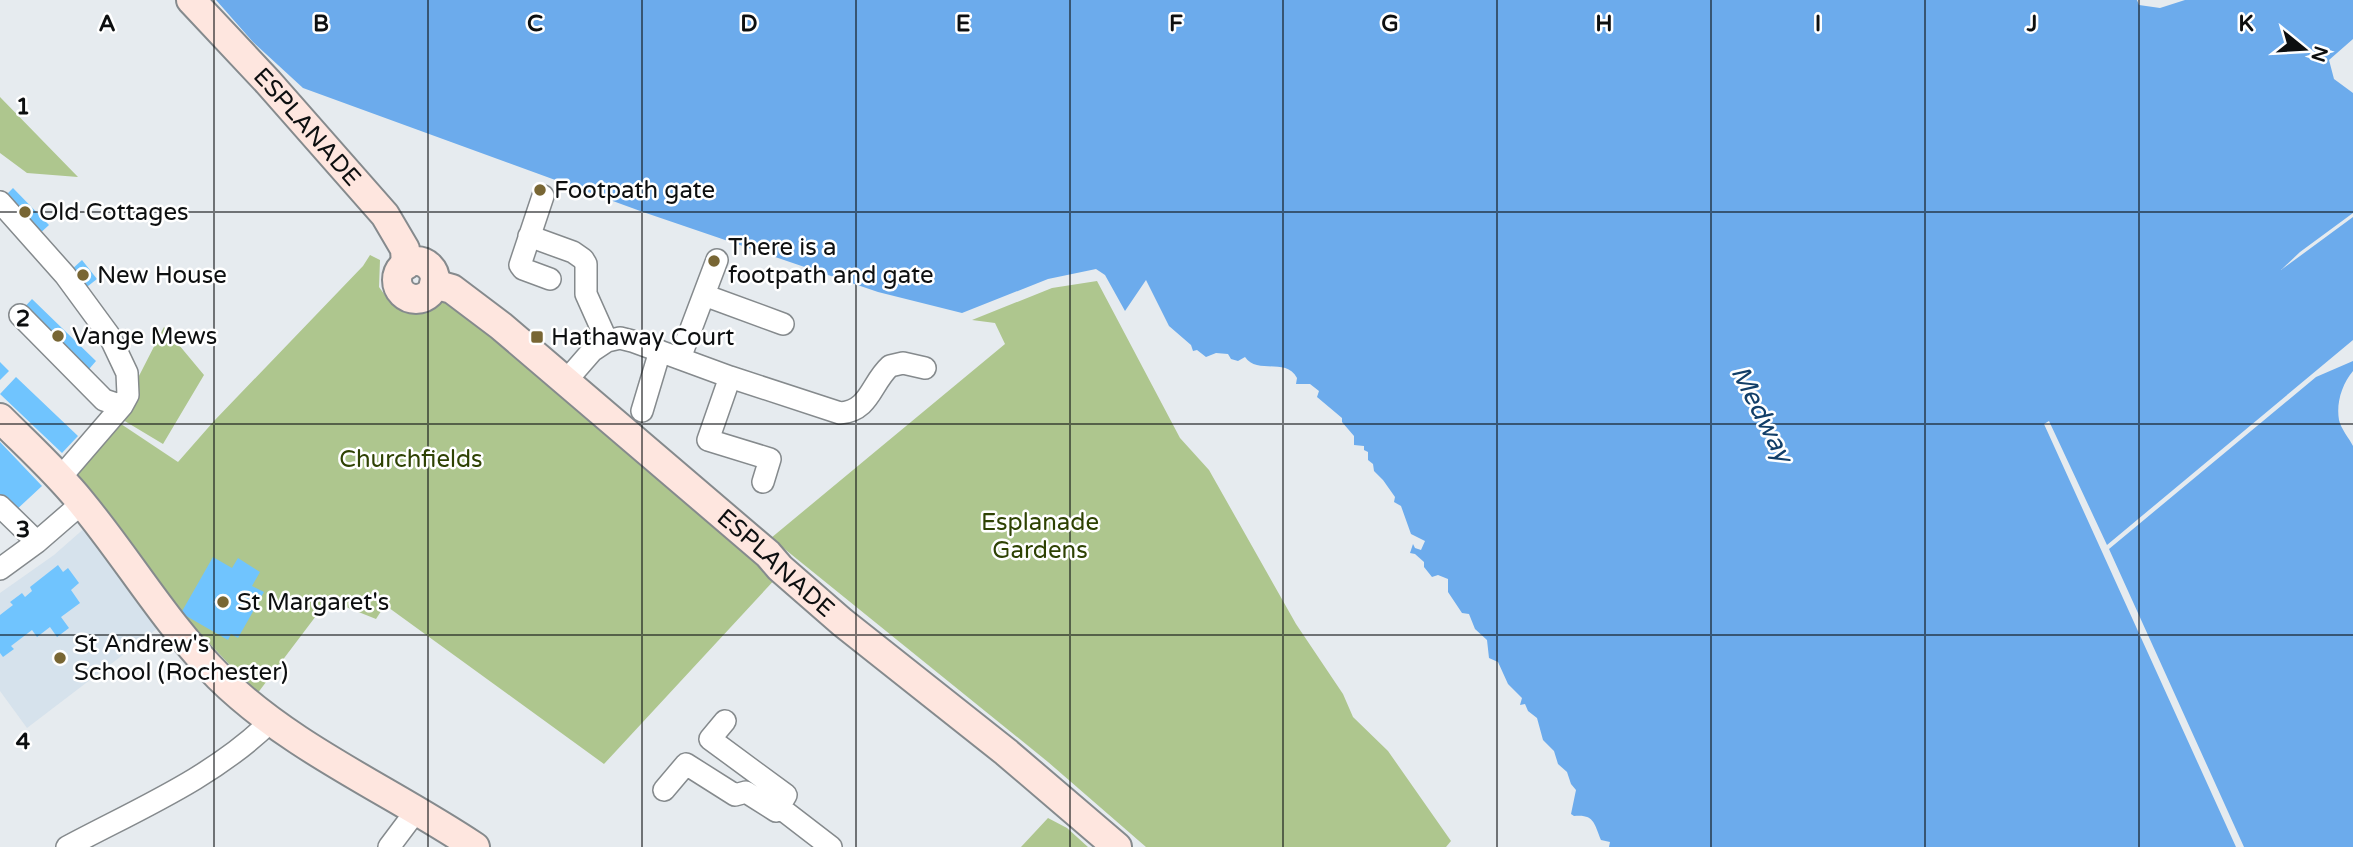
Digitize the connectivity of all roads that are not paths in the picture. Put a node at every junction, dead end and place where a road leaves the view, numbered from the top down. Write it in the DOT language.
graph roads {
  1 [pos="191,0"];
  2 [pos="543,196"];
  3 [pos="0,202"];
  4 [pos="529,236"];
  5 [pos="717,260"];
  6 [pos="550,279"];
  7 [pos="704,295"];
  8 [pos="20,314"];
  9 [pos="783,324"];
  10 [pos="607,341"];
  11 [pos="670,355"];
  12 [pos="925,368"];
  13 [pos="730,377"];
  14 [pos="565,382"];
  15 [pos="122,406"];
  16 [pos="642,411"];
  17 [pos="0,418"];
  18 [pos="60,478"];
  19 [pos="763,482"];
  20 [pos="82,503"];
  21 [pos="0,506"];
  22 [pos="37,542"];
  23 [pos="0,569"];
  24 [pos="725,721"];
  25 [pos="270,722"];
  26 [pos="664,790"];
  27 [pos="779,807"];
  28 [pos="416,811"];
  29 [pos="67,847"];
  30 [pos="389,847"];
  31 [pos="475,847"];
  32 [pos="831,847"];
  33 [pos="1117,847"];
  1 -- 14 [label="street, ESPLANADE"];
  2 -- 4 [label="street"];
  3 -- 15 [label="street"];
  4 -- 6 [label="street"];
  4 -- 10 [label="street"];
  5 -- 7 [label="street"];
  7 -- 9 [label="street"];
  7 -- 11 [label="street"];
  8 -- 15 [label="street"];
  10 -- 11 [label="street"];
  10 -- 14 [label="street"];
  11 -- 13 [label="street"];
  11 -- 16 [label="street"];
  12 -- 13 [label="street"];
  13 -- 19 [label="street"];
  14 -- 33 [label="street, ESPLANADE"];
  15 -- 18 [label="street"];
  17 -- 18 [label="street"];
  18 -- 20 [label="street"];
  20 -- 22 [label="street"];
  20 -- 25 [label="street"];
  21 -- 22 [label="street"];
  22 -- 23 [label="street"];
  24 -- 27 [label="street"];
  25 -- 28 [label="street"];
  25 -- 29 [label="street"];
  26 -- 27 [label="street"];
  27 -- 32 [label="street"];
  28 -- 30 [label="street"];
  28 -- 31 [label="street"];
}
